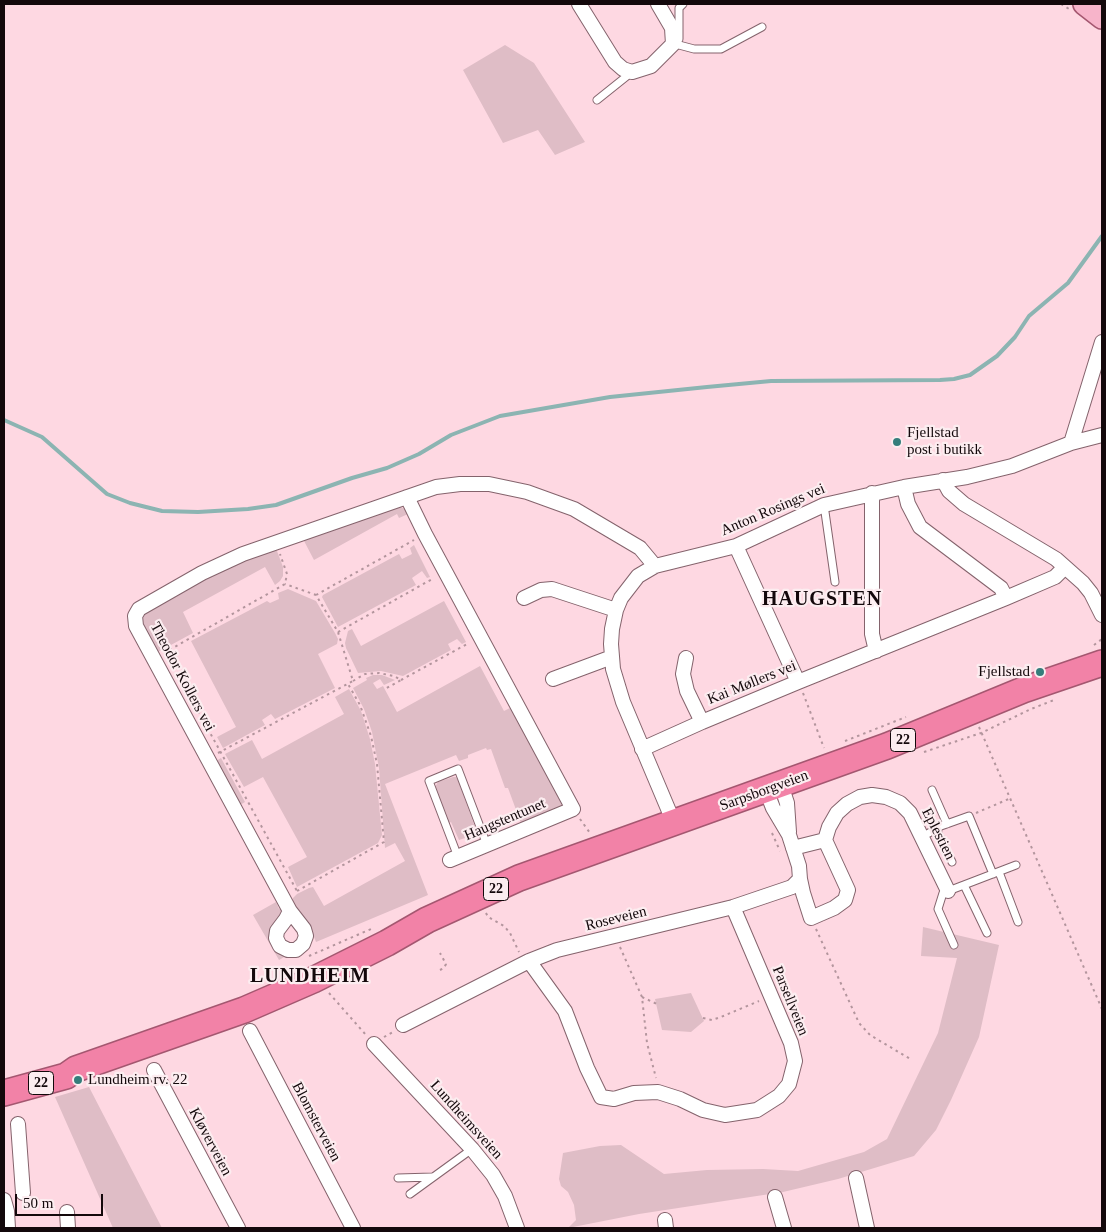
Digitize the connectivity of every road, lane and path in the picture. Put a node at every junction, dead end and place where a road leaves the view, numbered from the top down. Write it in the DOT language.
graph roads {
  1 [pos="579,4"];
  2 [pos="658,4"];
  3 [pos="683,4"];
  4 [pos="1084,4"];
  5 [pos="1102,18"];
  6 [pos="762,27"];
  7 [pos="676,44"];
  8 [pos="632,72"];
  9 [pos="597,100"];
  10 [pos="1102,342"];
  11 [pos="1102,435"];
  12 [pos="1071,442"];
  13 [pos="943,480"];
  14 [pos="904,487"];
  15 [pos="872,494"];
  16 [pos="407,497"];
  17 [pos="824,505"];
  18 [pos="425,534"];
  19 [pos="276,542"];
  20 [pos="736,546"];
  21 [pos="655,566"];
  22 [pos="1065,567"];
  23 [pos="445,572"];
  24 [pos="835,582"];
  25 [pos="285,584"];
  26 [pos="316,596"];
  27 [pos="524,598"];
  28 [pos="1006,598"];
  29 [pos="616,610"];
  30 [pos="1102,615"];
  31 [pos="338,632"];
  32 [pos="480,637"];
  33 [pos="876,651"];
  34 [pos="612,657"];
  35 [pos="154,658"];
  36 [pos="686,658"];
  37 [pos="1102,663"];
  38 [pos="553,679"];
  39 [pos="401,680"];
  40 [pos="353,681"];
  41 [pos="798,682"];
  42 [pos="348,684"];
  43 [pos="386,689"];
  44 [pos="192,701"];
  45 [pos="702,722"];
  46 [pos="979,726"];
  47 [pos="824,748"];
  48 [pos="642,749"];
  49 [pos="220,752"];
  50 [pos="208,760"];
  51 [pos="773,788"];
  52 [pos="932,790"];
  53 [pos="1011,798"];
  54 [pos="573,809"];
  55 [pos="969,816"];
  56 [pos="674,823"];
  57 [pos="947,824"];
  58 [pos="936,829"];
  59 [pos="771,830"];
  60 [pos="591,835"];
  61 [pos="922,837"];
  62 [pos="825,840"];
  63 [pos="791,841"];
  64 [pos="487,845"];
  65 [pos="783,858"];
  66 [pos="454,859"];
  67 [pos="952,862"];
  68 [pos="1016,865"];
  69 [pos="996,873"];
  70 [pos="800,879"];
  71 [pos="964,885"];
  72 [pos="297,891"];
  73 [pos="948,891"];
  74 [pos="287,904"];
  75 [pos="734,906"];
  76 [pos="484,909"];
  77 [pos="811,918"];
  78 [pos="1018,922"];
  79 [pos="987,933"];
  80 [pos="615,936"];
  81 [pos="954,945"];
  82 [pos="440,953"];
  83 [pos="527,962"];
  84 [pos="440,970"];
  85 [pos="325,987"];
  86 [pos="771,996"];
  87 [pos="642,997"];
  88 [pos="656,1004"];
  89 [pos="1102,1009"];
  90 [pos="703,1018"];
  91 [pos="403,1025"];
  92 [pos="250,1031"];
  93 [pos="374,1044"];
  94 [pos="912,1060"];
  95 [pos="76,1069"];
  96 [pos="154,1070"];
  97 [pos="4,1081"];
  98 [pos="658,1092"];
  99 [pos="4,1093"];
  100 [pos="18,1124"];
  101 [pos="472,1149"];
  102 [pos="432,1177"];
  103 [pos="398,1178"];
  104 [pos="856,1178"];
  105 [pos="410,1194"];
  106 [pos="775,1197"];
  107 [pos="4,1200"];
  108 [pos="67,1212"];
  109 [pos="8,1228"];
  110 [pos="68,1228"];
  111 [pos="238,1228"];
  112 [pos="353,1228"];
  113 [pos="517,1228"];
  114 [pos="784,1228"];
  115 [pos="867,1228"];
  1 -- 8 [label="street"];
  2 -- 7 [label="street"];
  3 -- 7 [label="lane"];
  4 -- 5 [label="main road"];
  6 -- 7 [label="lane"];
  7 -- 8 [label="street"];
  8 -- 9 [label="lane"];
  10 -- 12 [label="street"];
  11 -- 12 [label="street, Anton Rosings vei"];
  12 -- 13 [label="street, Anton Rosings vei"];
  13 -- 14 [label="street, Anton Rosings vei"];
  13 -- 22 [label="street"];
  14 -- 15 [label="street, Anton Rosings vei"];
  14 -- 28 [label="street"];
  15 -- 17 [label="street, Anton Rosings vei"];
  15 -- 33 [label="street"];
  16 -- 18 [label="street"];
  16 -- 19 [label="street, Theodor Kollers vei"];
  16 -- 21 [label="street, Theodor Kollers vei"];
  17 -- 20 [label="street, Anton Rosings vei"];
  17 -- 24 [label="lane"];
  18 -- 23 [label="street"];
  18 -- 26 [label="path"];
  19 -- 25 [label="path"];
  19 -- 35 [label="street, Theodor Kollers vei"];
  20 -- 21 [label="street, Anton Rosings vei"];
  20 -- 41 [label="street"];
  21 -- 29 [label="street, Anton Rosings vei"];
  22 -- 28 [label="street, Kai Møllers vei"];
  22 -- 30 [label="street"];
  23 -- 31 [label="path"];
  23 -- 32 [label="street"];
  25 -- 26 [label="path"];
  25 -- 35 [label="path"];
  26 -- 31 [label="path"];
  27 -- 29 [label="street"];
  28 -- 33 [label="street, Kai Møllers vei"];
  29 -- 34 [label="street, Anton Rosings vei"];
  31 -- 40 [label="path"];
  32 -- 39 [label="path"];
  32 -- 54 [label="street"];
  33 -- 41 [label="street, Kai Møllers vei"];
  34 -- 38 [label="street"];
  34 -- 48 [label="street, Anton Rosings vei"];
  35 -- 50 [label="street, Theodor Kollers vei"];
  36 -- 45 [label="street"];
  37 -- 51 [label="highway, Sarpsborgveien / 22"];
  39 -- 40 [label="path"];
  39 -- 43 [label="path"];
  40 -- 42 [label="path"];
  41 -- 45 [label="street, Kai Møllers vei"];
  41 -- 47 [label="path"];
  42 -- 49 [label="path"];
  42 -- 72 [label="path"];
  44 -- 49 [label="path"];
  45 -- 48 [label="street, Kai Møllers vei"];
  46 -- 53 [label="path"];
  48 -- 56 [label="street, Anton Rosings vei"];
  49 -- 50 [label="path"];
  49 -- 72 [label="path"];
  50 -- 74 [label="street, Theodor Kollers vei"];
  51 -- 56 [label="highway, Sarpsborgveien / 22"];
  51 -- 63 [label="street"];
  52 -- 57 [label="lane"];
  53 -- 55 [label="path"];
  53 -- 89 [label="path"];
  54 -- 60 [label="path"];
  54 -- 64 [label="street, Haugstentunet"];
  55 -- 57 [label="lane"];
  55 -- 69 [label="lane"];
  56 -- 95 [label="highway, Sarpsborgveien / 22"];
  57 -- 58 [label="lane"];
  58 -- 61 [label="lane"];
  58 -- 67 [label="lane"];
  59 -- 65 [label="path"];
  61 -- 62 [label="street, Eplestien"];
  61 -- 73 [label="street, Eplestien"];
  62 -- 63 [label="street"];
  62 -- 77 [label="street"];
  63 -- 70 [label="street"];
  64 -- 66 [label="street, Haugstentunet"];
  64 -- 66 [label="lane"];
  68 -- 69 [label="lane"];
  69 -- 71 [label="lane"];
  69 -- 78 [label="lane"];
  70 -- 75 [label="street, Roseveien"];
  70 -- 77 [label="street"];
  71 -- 73 [label="lane"];
  71 -- 79 [label="lane"];
  72 -- 74 [label="path"];
  73 -- 81 [label="lane"];
  75 -- 80 [label="street, Roseveien"];
  75 -- 86 [label="street, Parsellveien"];
  76 -- 83 [label="path"];
  77 -- 94 [label="path"];
  80 -- 83 [label="street, Roseveien"];
  80 -- 87 [label="path"];
  82 -- 84 [label="path"];
  83 -- 91 [label="street, Roseveien"];
  83 -- 98 [label="street, Parsellveien"];
  85 -- 93 [label="path"];
  86 -- 90 [label="path"];
  86 -- 98 [label="street, Parsellveien"];
  87 -- 88 [label="path"];
  87 -- 98 [label="path"];
  91 -- 93 [label="path"];
  92 -- 112 [label="street, Blomsterveien"];
  93 -- 101 [label="street, Lundheimsveien"];
  95 -- 97 [label="highway, Sarpsborgveien / 22"];
  95 -- 99 [label="highway, Sarpsborgveien / 22"];
  96 -- 111 [label="street, Kløverveien"];
  100 -- 107 [label="street"];
  101 -- 102 [label="lane"];
  101 -- 113 [label="street, Lundheimsveien"];
  102 -- 103 [label="lane"];
  102 -- 105 [label="lane"];
  104 -- 115 [label="street"];
  106 -- 114 [label="street"];
  107 -- 109 [label="street"];
  108 -- 110 [label="street"];
}
